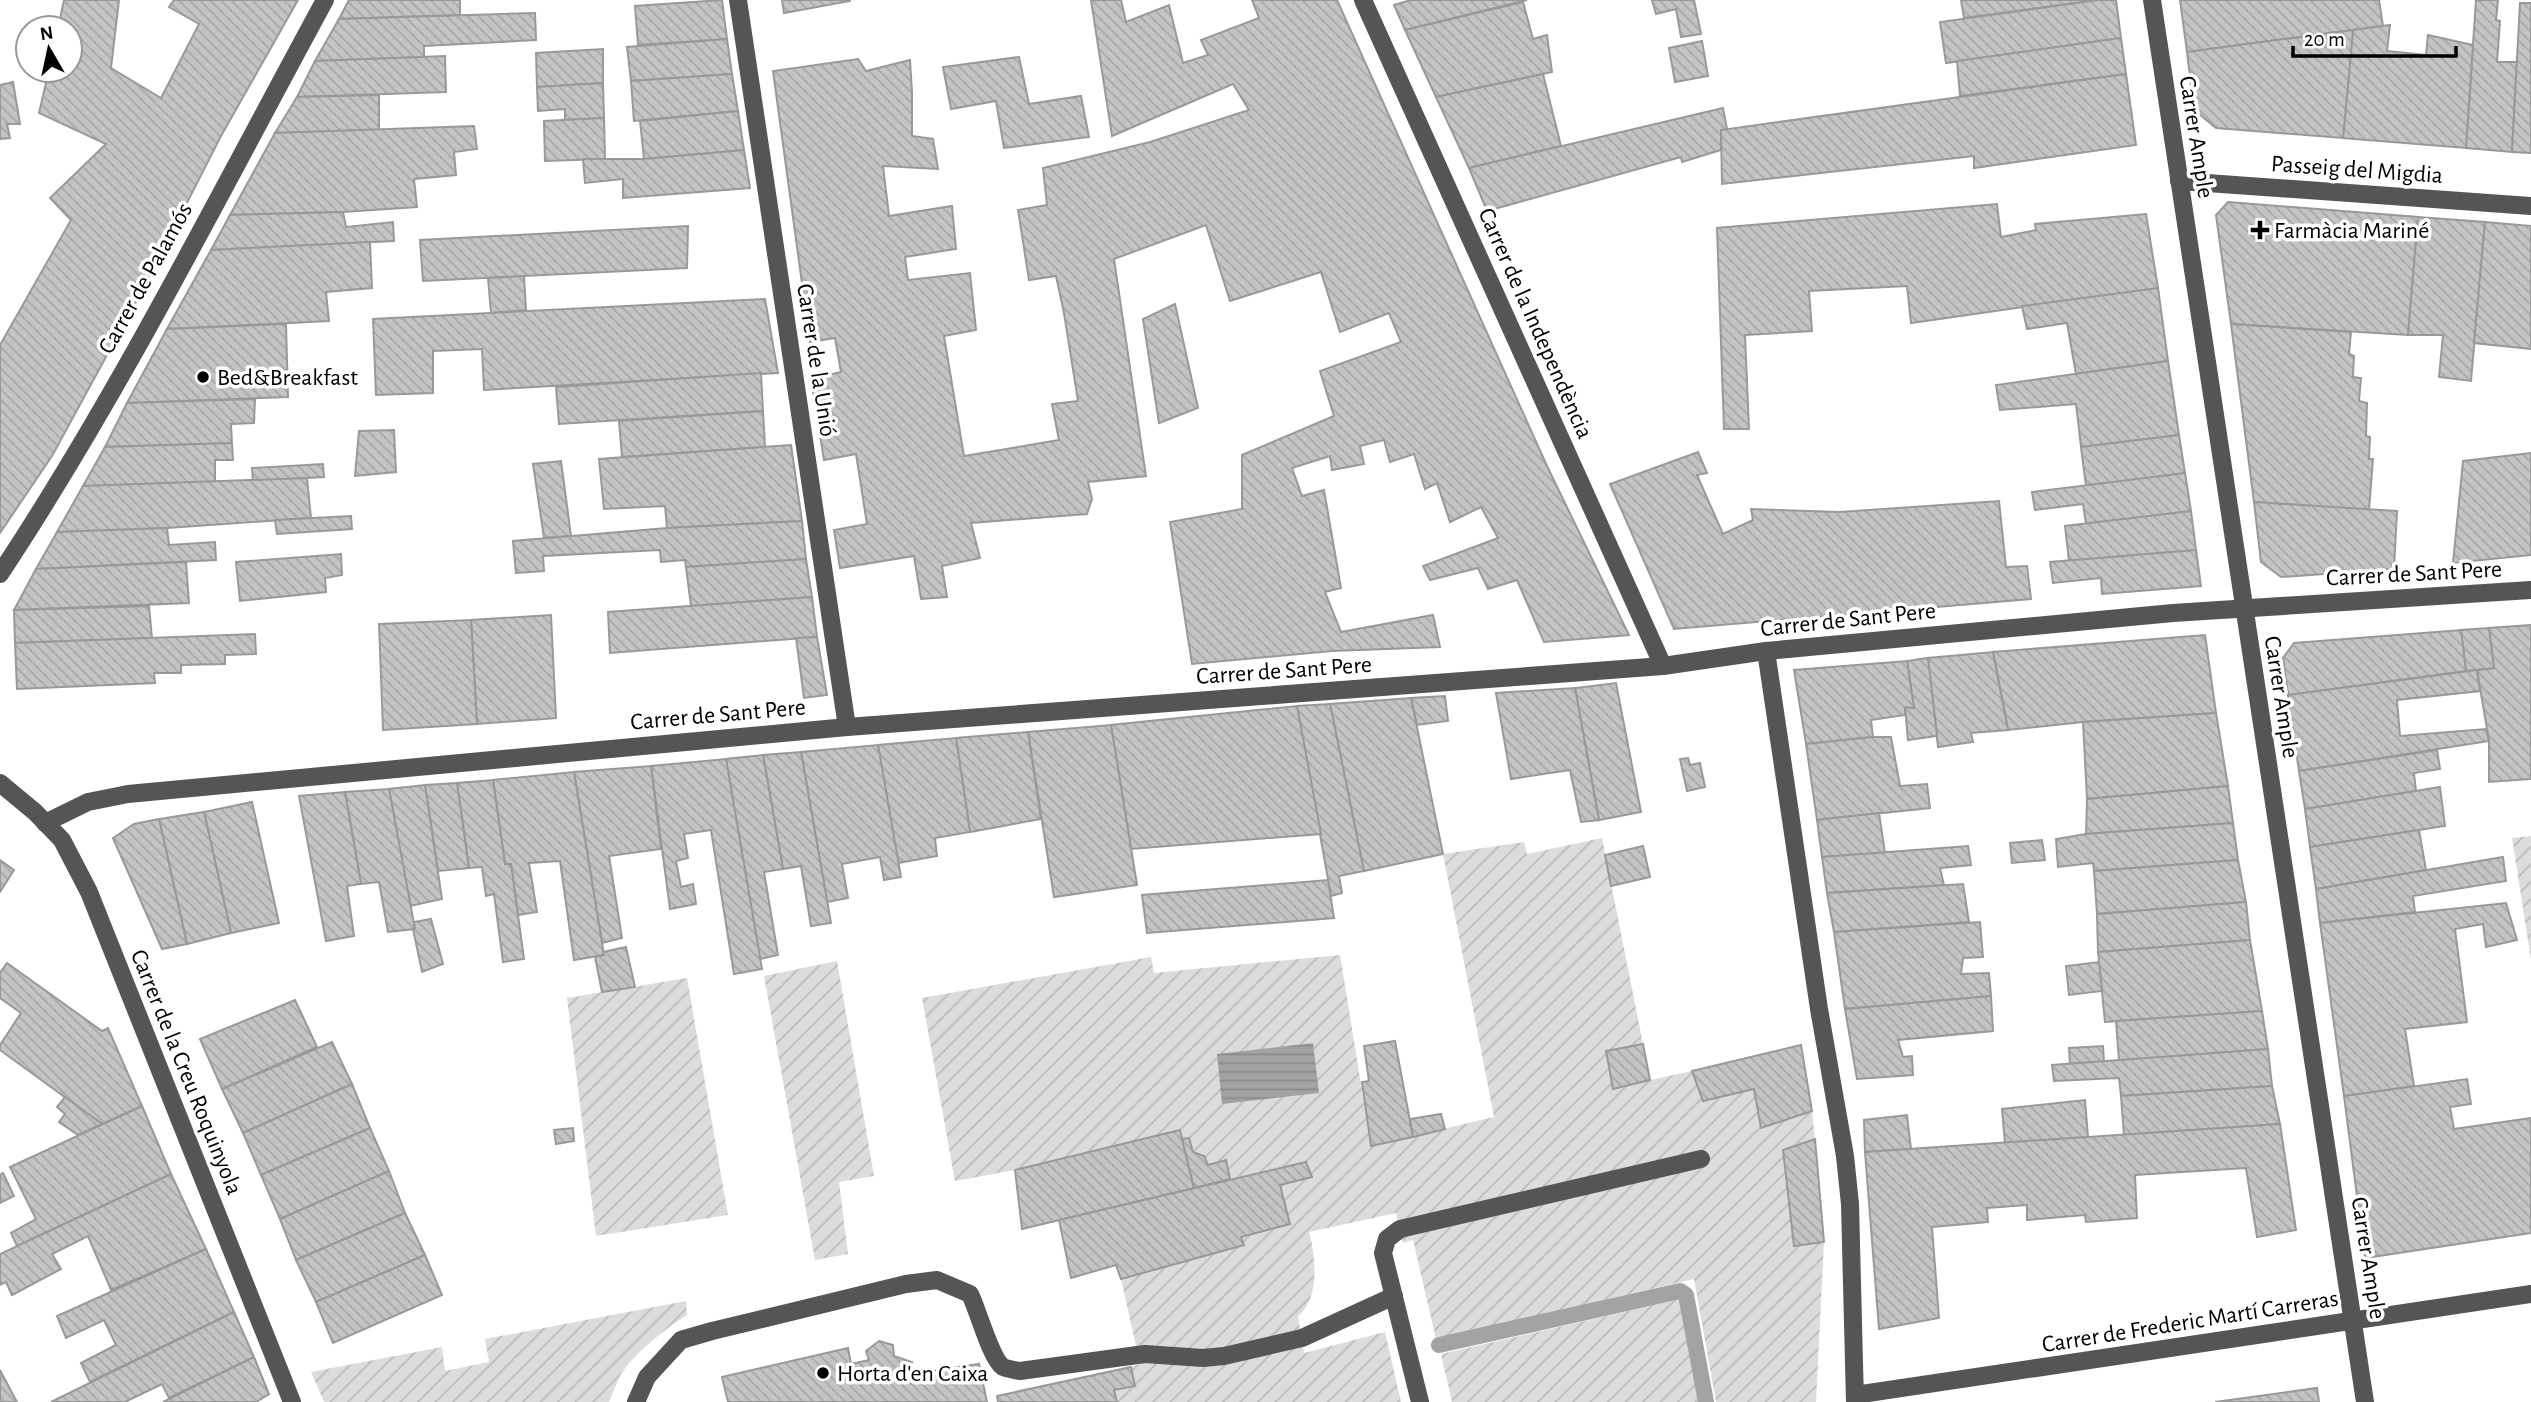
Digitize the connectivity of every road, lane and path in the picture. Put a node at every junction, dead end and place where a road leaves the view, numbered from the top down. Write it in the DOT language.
graph roads {
  1 [pos="325,0"];
  2 [pos="738,0"];
  3 [pos="1363,0"];
  4 [pos="2152,0"];
  5 [pos="2179,181"];
  6 [pos="2531,206"];
  7 [pos="0,574"];
  8 [pos="2531,590"];
  9 [pos="2243,607"];
  10 [pos="1766,651"];
  11 [pos="1663,666"];
  12 [pos="847,727"];
  13 [pos="0,783"];
  14 [pos="45,823"];
  15 [pos="1701,1159"];
  16 [pos="2531,1294"];
  17 [pos="1394,1296"];
  18 [pos="2354,1321"];
  19 [pos="1855,1399"];
  20 [pos="292,1402"];
  21 [pos="636,1402"];
  22 [pos="1420,1402"];
  23 [pos="2365,1402"];
  1 -- 7 [label="street, Carrer de Palamós"];
  2 -- 12 [label="street, Carrer de la Unió"];
  3 -- 11 [label="street, Carrer de la Independència"];
  4 -- 5 [label="street, Carrer Ample"];
  5 -- 6 [label="street, Passeig del Migdia"];
  5 -- 9 [label="street, Carrer Ample"];
  8 -- 9 [label="street, Carrer de Sant Pere"];
  9 -- 10 [label="street, Carrer de Sant Pere"];
  9 -- 18 [label="street, Carrer Ample"];
  10 -- 11 [label="street, Carrer de Sant Pere"];
  10 -- 19 [label="street"];
  11 -- 12 [label="street, Carrer de Sant Pere"];
  12 -- 14 [label="street, Carrer de Sant Pere"];
  13 -- 14 [label="street, Carrer de la Creu Roquinyola"];
  14 -- 20 [label="street, Carrer de la Creu Roquinyola"];
  15 -- 17 [label="street"];
  16 -- 18 [label="street, Carrer de Frederic Martí Carreras"];
  17 -- 21 [label="street"];
  17 -- 22 [label="street"];
  18 -- 19 [label="street, Carrer de Frederic Martí Carreras"];
  18 -- 23 [label="street, Carrer Ample"];
}
